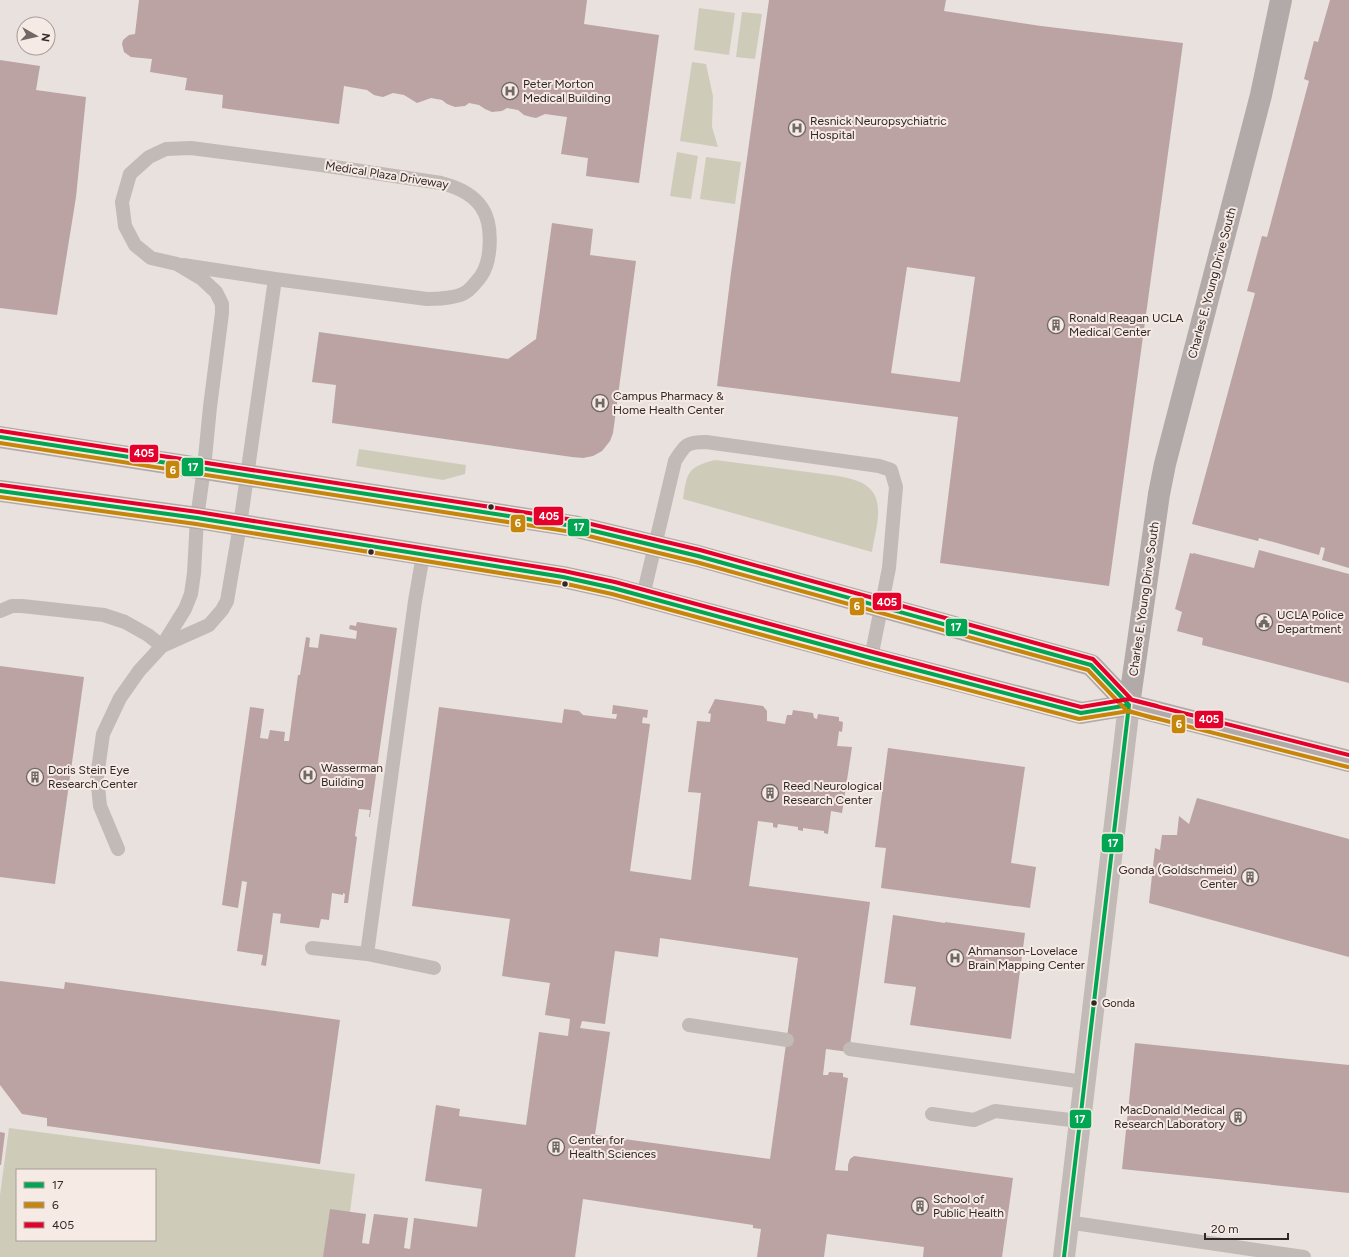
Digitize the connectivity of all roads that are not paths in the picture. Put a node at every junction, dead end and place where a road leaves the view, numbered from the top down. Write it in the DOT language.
graph roads {
  1 [pos="1281,0"];
  2 [pos="177,264"];
  3 [pos="275,279"];
  4 [pos="0,437"];
  5 [pos="204,468"];
  6 [pos="248,475"];
  7 [pos="0,491"];
  8 [pos="197,518"];
  9 [pos="240,525"];
  10 [pos="656,545"];
  11 [pos="423,555"];
  12 [pos="643,596"];
  13 [pos="882,607"];
  14 [pos="0,611"];
  15 [pos="162,646"];
  16 [pos="871,658"];
  17 [pos="1129,705"];
  18 [pos="1349,762"];
  19 [pos="118,849"];
  20 [pos="312,948"];
  21 [pos="367,954"];
  22 [pos="434,968"];
  23 [pos="689,1025"];
  24 [pos="787,1040"];
  25 [pos="850,1049"];
  26 [pos="1084,1082"];
  27 [pos="932,1114"];
  28 [pos="1079,1121"];
  29 [pos="1068,1222"];
  30 [pos="1064,1257"];
  31 [pos="1304,1257"];
  1 -- 17 [label="main road, Charles E. Young Drive South"];
  2 -- 3 [label="lane, Medical Plaza Driveway"];
  2 -- 3 [label="lane, Medical Plaza Driveway"];
  2 -- 5 [label="lane, Medical Plaza Driveway"];
  3 -- 6 [label="lane"];
  4 -- 5 [label="main road"];
  5 -- 6 [label="main road"];
  5 -- 8 [label="lane, Medical Plaza Driveway"];
  6 -- 9 [label="lane"];
  6 -- 10 [label="main road"];
  7 -- 8 [label="main road"];
  8 -- 9 [label="main road"];
  8 -- 15 [label="lane, Medical Plaza Driveway"];
  9 -- 11 [label="main road"];
  9 -- 15 [label="lane"];
  10 -- 12 [label="lane"];
  10 -- 13 [label="main road"];
  10 -- 13 [label="lane"];
  11 -- 12 [label="main road"];
  11 -- 21 [label="lane"];
  12 -- 16 [label="main road"];
  13 -- 16 [label="lane"];
  13 -- 17 [label="main road"];
  14 -- 15 [label="lane"];
  15 -- 19 [label="lane"];
  16 -- 17 [label="main road"];
  17 -- 18 [label="main road"];
  17 -- 26 [label="street, Charles E. Young Drive South"];
  20 -- 21 [label="lane"];
  21 -- 22 [label="lane"];
  23 -- 24 [label="lane"];
  25 -- 26 [label="lane"];
  26 -- 28 [label="street, Charles E. Young Drive South"];
  27 -- 28 [label="lane"];
  28 -- 29 [label="street, Charles E. Young Drive South"];
  29 -- 30 [label="street, Charles E. Young Drive South"];
  29 -- 31 [label="lane"];
}
